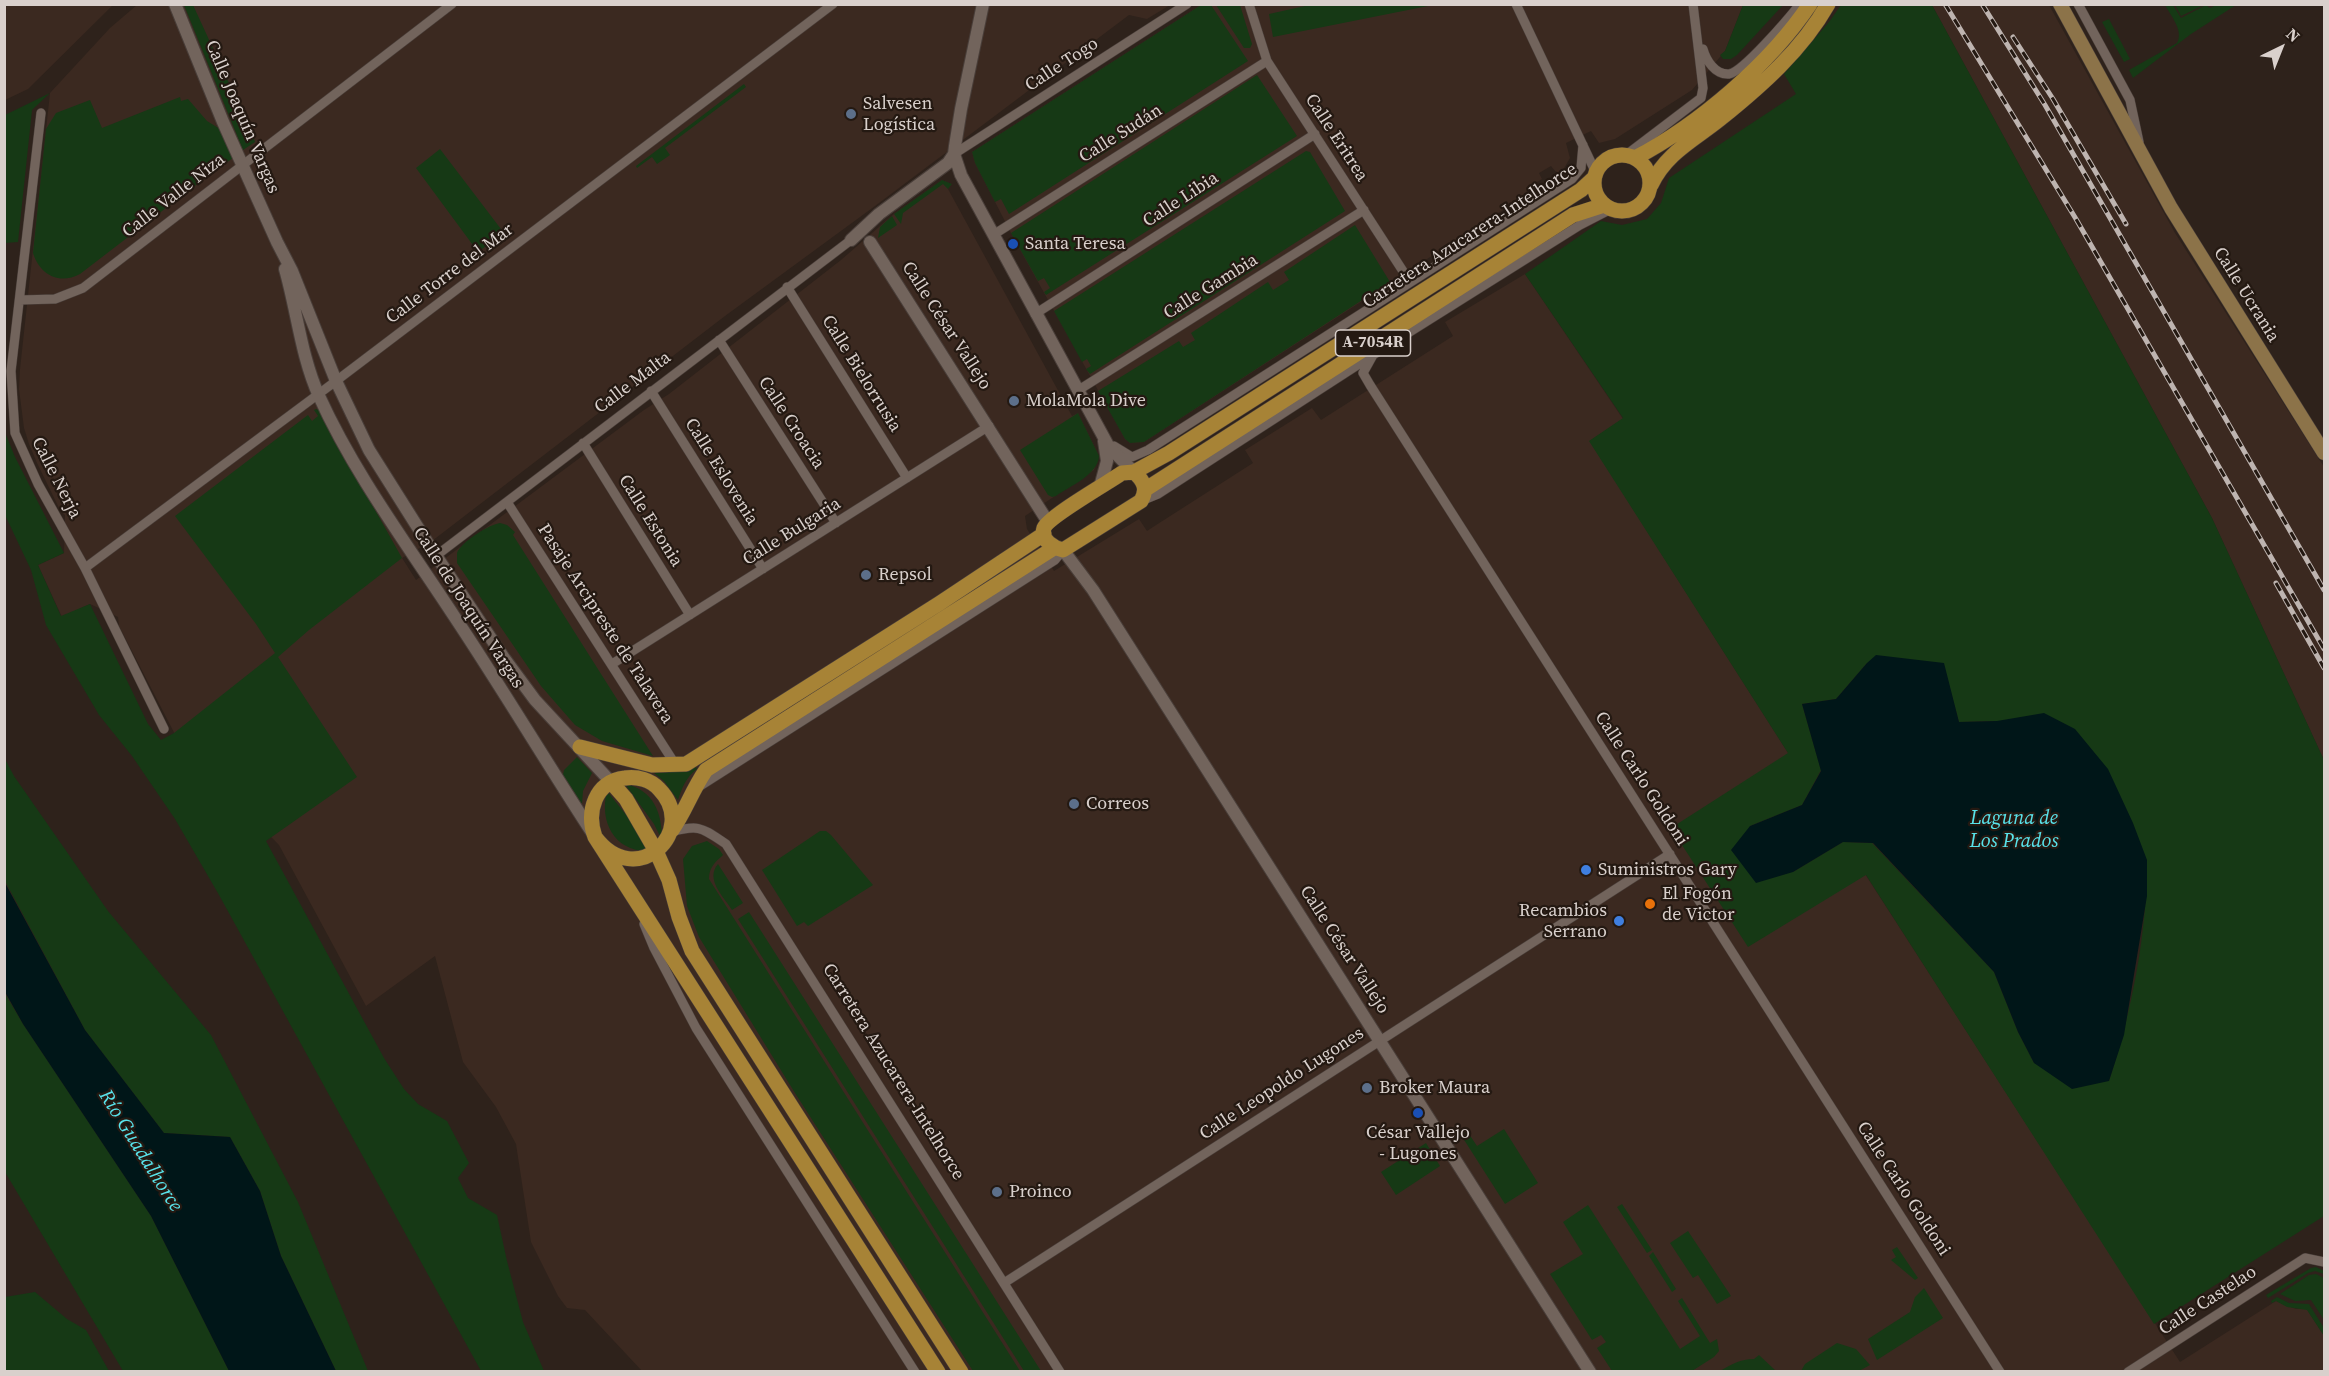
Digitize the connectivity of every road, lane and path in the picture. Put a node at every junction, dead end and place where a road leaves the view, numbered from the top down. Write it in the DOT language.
graph roads {
  1 [pos="175,4"];
  2 [pos="453,4"];
  3 [pos="834,4"];
  4 [pos="982,4"];
  5 [pos="1187,4"];
  6 [pos="1249,4"];
  7 [pos="1516,4"];
  8 [pos="1693,4"];
  9 [pos="1800,4"];
  10 [pos="1810,4"];
  11 [pos="1828,4"];
  12 [pos="2060,4"];
  13 [pos="2078,4"];
  14 [pos="1697,33"];
  15 [pos="1267,61"];
  16 [pos="40,113"];
  17 [pos="1315,134"];
  18 [pos="1583,145"];
  19 [pos="2141,153"];
  20 [pos="954,154"];
  21 [pos="1631,156"];
  22 [pos="242,164"];
  23 [pos="1595,175"];
  24 [pos="1651,184"];
  25 [pos="1557,188"];
  26 [pos="1608,207"];
  27 [pos="1364,210"];
  28 [pos="879,214"];
  29 [pos="993,235"];
  30 [pos="850,240"];
  31 [pos="870,242"];
  32 [pos="277,243"];
  33 [pos="1410,282"];
  34 [pos="787,288"];
  35 [pos="20,300"];
  36 [pos="1035,314"];
  37 [pos="719,340"];
  38 [pos="1373,355"];
  39 [pos="336,381"];
  40 [pos="651,391"];
  41 [pos="1077,391"];
  42 [pos="318,395"];
  43 [pos="988,426"];
  44 [pos="1180,429"];
  45 [pos="1104,437"];
  46 [pos="583,443"];
  47 [pos="2325,453"];
  48 [pos="1154,460"];
  49 [pos="1134,472"];
  50 [pos="907,478"];
  51 [pos="1100,487"];
  52 [pos="1143,495"];
  53 [pos="507,502"];
  54 [pos="836,523"];
  55 [pos="1046,528"];
  56 [pos="1059,549"];
  57 [pos="437,555"];
  58 [pos="85,568"];
  59 [pos="763,570"];
  60 [pos="690,615"];
  61 [pos="612,664"];
  62 [pos="164,729"];
  63 [pos="580,747"];
  64 [pos="675,764"];
  65 [pos="652,765"];
  66 [pos="631,777"];
  67 [pos="611,782"];
  68 [pos="670,832"];
  69 [pos="595,837"];
  70 [pos="657,851"];
  71 [pos="1670,854"];
  72 [pos="635,902"];
  73 [pos="1381,1040"];
  74 [pos="2325,1262"];
  75 [pos="1004,1283"];
  76 [pos="915,1371"];
  77 [pos="938,1371"];
  78 [pos="961,1371"];
  79 [pos="1060,1371"];
  80 [pos="1590,1371"];
  81 [pos="2000,1371"];
  82 [pos="2128,1371"];
  1 -- 22 [label="street, Calle Joaquín Vargas"];
  2 -- 22 [label="street, Calle Valle Niza"];
  3 -- 39 [label="street, Calle Torre del Mar"];
  4 -- 20 [label="street"];
  5 -- 20 [label="street, Calle Togo"];
  6 -- 15 [label="street, Calle Eritrea"];
  7 -- 18 [label="street"];
  8 -- 14 [label="street"];
  9 -- 14 [label="street"];
  10 -- 21 [label="main road, A-7054R"];
  11 -- 24 [label="main road, A-7054R"];
  12 -- 19 [label="main road, Calle Ucrania"];
  13 -- 19 [label="street, Calle Ucrania"];
  14 -- 21 [label="street"];
  15 -- 17 [label="street, Calle Eritrea"];
  15 -- 29 [label="street, Calle Sudán"];
  16 -- 35 [label="street, Calle Nerja"];
  17 -- 27 [label="street, Calle Eritrea"];
  17 -- 36 [label="street, Calle Libia"];
  18 -- 23 [label="street"];
  18 -- 25 [label="street, Carretera Azucarera-Intelhorce"];
  19 -- 47 [label="main road, Calle Ucrania"];
  20 -- 28 [label="street, Calle Malta"];
  20 -- 29 [label="street"];
  21 -- 23 [label="main road, A-7054R"];
  21 -- 24 [label="main road"];
  22 -- 32 [label="street, Calle Joaquín Vargas"];
  22 -- 35 [label="street, Calle Valle Niza"];
  23 -- 25 [label="street, Carretera Azucarera-Intelhorce"];
  23 -- 26 [label="main road"];
  23 -- 48 [label="main road, Carretera Azucarera-Intelhorce / A-7054R"];
  24 -- 26 [label="main road, A-7054R"];
  25 -- 33 [label="street, Carretera Azucarera-Intelhorce"];
  26 -- 38 [label="street"];
  26 -- 52 [label="main road, Carretera Azucarera-Intelhorce / A-7054R"];
  27 -- 33 [label="street, Calle Eritrea"];
  27 -- 41 [label="street, Calle Gambia"];
  28 -- 30 [label="street, Calle Malta"];
  28 -- 31 [label="street"];
  29 -- 36 [label="street"];
  30 -- 31 [label="street"];
  30 -- 34 [label="street, Calle Malta"];
  31 -- 43 [label="street, Calle César Vallejo"];
  32 -- 39 [label="street, Calle Joaquín Vargas"];
  32 -- 42 [label="street, Calle Joaquín Vargas"];
  33 -- 44 [label="street, Carretera Azucarera-Intelhorce"];
  34 -- 37 [label="street, Calle Malta"];
  34 -- 50 [label="street, Calle Bielorrusia"];
  35 -- 58 [label="street, Calle Nerja"];
  36 -- 41 [label="street"];
  37 -- 40 [label="street, Calle Malta"];
  37 -- 54 [label="street, Calle Croacia"];
  38 -- 52 [label="street"];
  38 -- 71 [label="street, Calle Carlo Goldoni"];
  39 -- 42 [label="street, Calle Torre del Mar"];
  39 -- 57 [label="street, Calle de Joaquín Vargas"];
  40 -- 46 [label="street, Calle Malta"];
  40 -- 59 [label="street, Calle Eslovenia"];
  41 -- 45 [label="street"];
  42 -- 58 [label="street, Calle Torre del Mar"];
  42 -- 69 [label="street, Calle de Joaquín Vargas"];
  43 -- 50 [label="street, Calle Bulgaria"];
  43 -- 55 [label="street, Calle César Vallejo"];
  44 -- 45 [label="street, Carretera Azucarera-Intelhorce"];
  44 -- 48 [label="street, Carretera Azucarera-Intelhorce"];
  45 -- 49 [label="street"];
  45 -- 51 [label="street"];
  46 -- 53 [label="street, Calle Malta"];
  46 -- 60 [label="street, Calle Estonia"];
  48 -- 49 [label="main road, Carretera Azucarera-Intelhorce / A-7054R"];
  49 -- 51 [label="main road, A-7054R"];
  49 -- 52 [label="main road"];
  50 -- 54 [label="street, Calle Bulgaria"];
  51 -- 55 [label="main road, A-7054R"];
  52 -- 56 [label="main road, A-7054R"];
  53 -- 57 [label="street, Calle Malta"];
  53 -- 61 [label="street, Pasaje Arcipreste de Talavera"];
  54 -- 59 [label="street, Calle Bulgaria"];
  55 -- 56 [label="main road"];
  55 -- 64 [label="main road"];
  56 -- 68 [label="main road"];
  56 -- 73 [label="street, Calle César Vallejo"];
  57 -- 63 [label="street, Calle de Joaquín Vargas"];
  58 -- 62 [label="street, Calle Nerja"];
  59 -- 60 [label="street, Calle Bulgaria"];
  60 -- 61 [label="street, Calle Bulgaria"];
  61 -- 64 [label="street, Pasaje Arcipreste de Talavera"];
  63 -- 65 [label="main road"];
  63 -- 67 [label="street, Calle de Joaquín Vargas"];
  64 -- 65 [label="main road"];
  65 -- 66 [label="main road"];
  66 -- 67 [label="main road"];
  66 -- 68 [label="main road"];
  67 -- 69 [label="main road"];
  67 -- 70 [label="main road"];
  68 -- 70 [label="main road"];
  68 -- 75 [label="street, Carretera Azucarera-Intelhorce"];
  69 -- 70 [label="main road"];
  69 -- 72 [label="main road"];
  70 -- 78 [label="main road"];
  71 -- 73 [label="street, Calle Leopoldo Lugones"];
  71 -- 81 [label="street, Calle Carlo Goldoni"];
  72 -- 76 [label="street"];
  72 -- 77 [label="main road"];
  73 -- 75 [label="street, Calle Leopoldo Lugones"];
  73 -- 80 [label="street, Calle César Vallejo"];
  74 -- 82 [label="street, Calle Castelao"];
  75 -- 79 [label="street, Carretera Azucarera-Intelhorce"];
}
